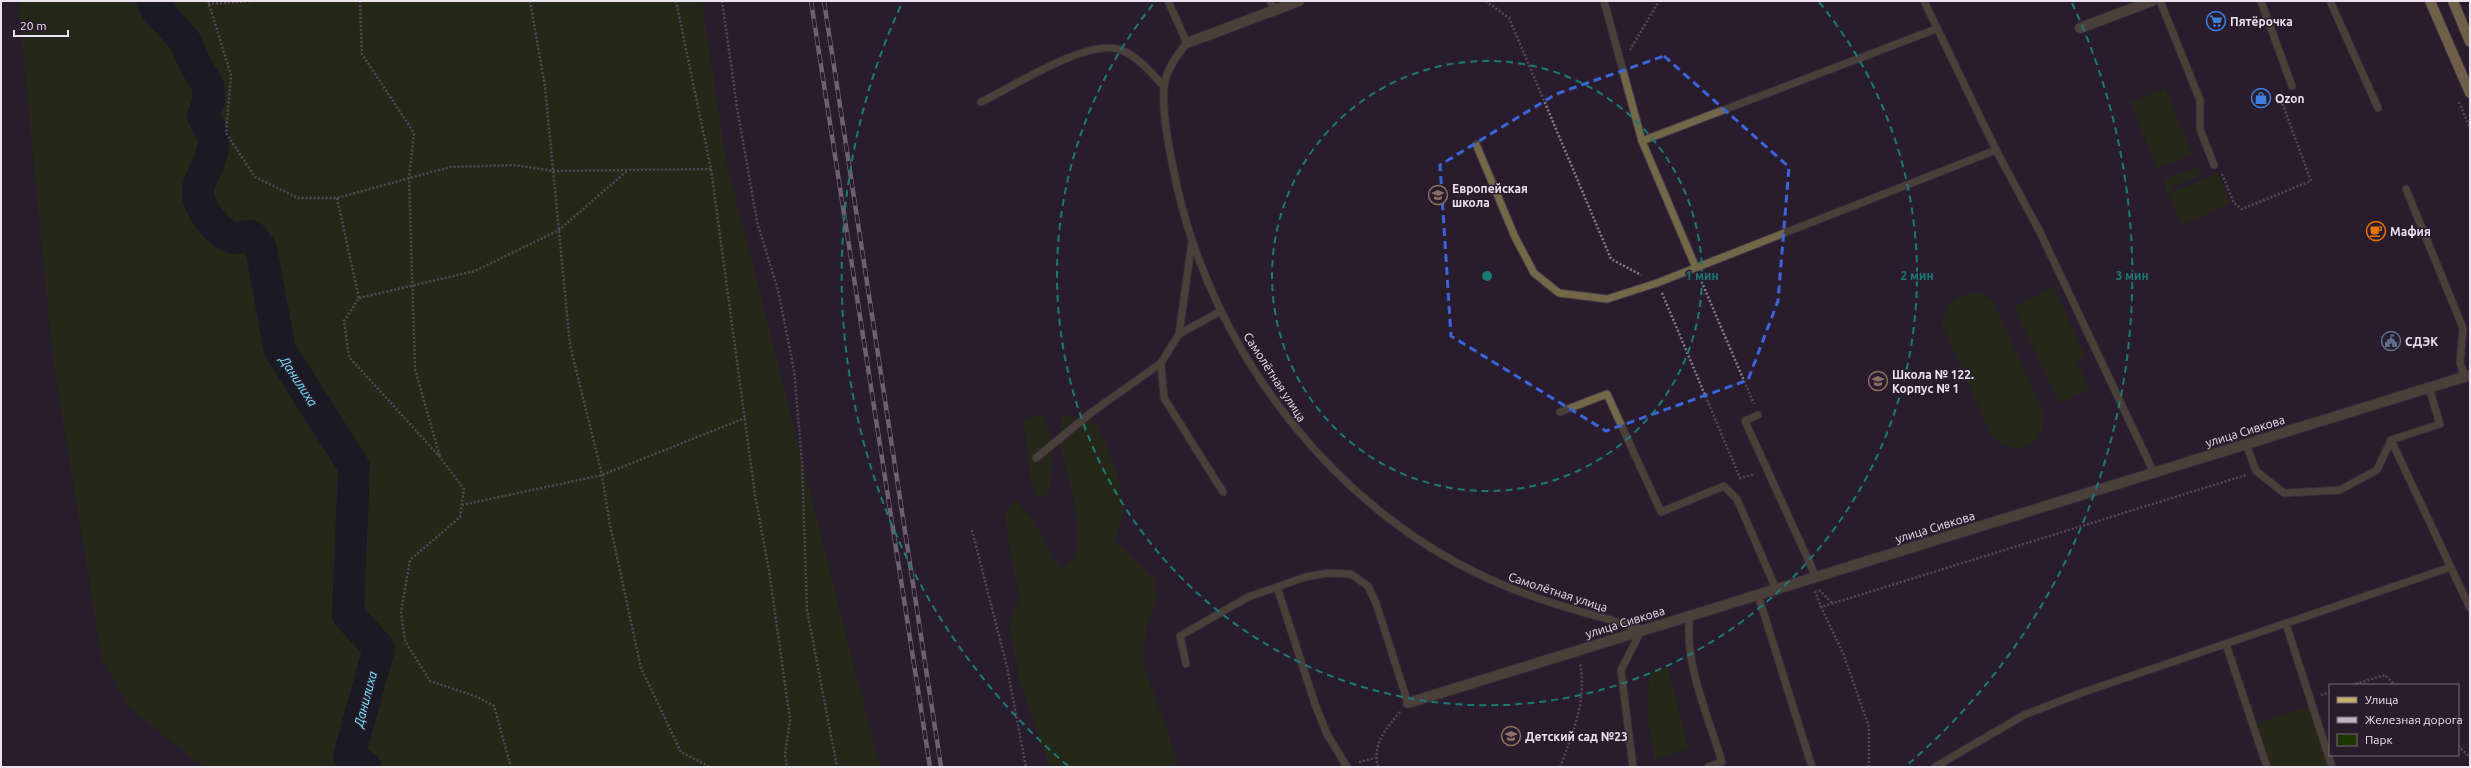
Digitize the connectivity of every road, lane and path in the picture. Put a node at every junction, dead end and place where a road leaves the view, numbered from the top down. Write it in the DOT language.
graph roads {
  1 [pos="250,1"];
  2 [pos="360,1"];
  3 [pos="530,1"];
  4 [pos="676,1"];
  5 [pos="722,1"];
  6 [pos="1168,1"];
  7 [pos="1299,1"];
  8 [pos="1486,1"];
  9 [pos="1604,1"];
  10 [pos="1659,1"];
  11 [pos="1924,1"];
  12 [pos="2152,1"];
  13 [pos="2160,1"];
  14 [pos="2261,1"];
  15 [pos="2330,1"];
  16 [pos="2430,1"];
  17 [pos="2452,1"];
  18 [pos="208,2"];
  19 [pos="1272,6"];
  20 [pos="2080,28"];
  21 [pos="1936,30"];
  22 [pos="2470,42"];
  23 [pos="1187,43"];
  24 [pos="1621,64"];
  25 [pos="1164,86"];
  26 [pos="2292,86"];
  27 [pos="2470,92"];
  28 [pos="981,102"];
  29 [pos="2378,108"];
  30 [pos="1642,141"];
  31 [pos="1476,144"];
  32 [pos="1996,150"];
  33 [pos="2214,164"];
  34 [pos="711,169"];
  35 [pos="553,171"];
  36 [pos="628,171"];
  37 [pos="409,178"];
  38 [pos="2406,189"];
  39 [pos="337,198"];
  40 [pos="559,230"];
  41 [pos="1192,239"];
  42 [pos="1696,268"];
  43 [pos="1657,283"];
  44 [pos="411,286"];
  45 [pos="359,298"];
  46 [pos="1222,311"];
  47 [pos="1179,334"];
  48 [pos="1161,363"];
  49 [pos="2467,376"];
  50 [pos="2429,388"];
  51 [pos="1560,412"];
  52 [pos="1758,415"];
  53 [pos="746,418"];
  54 [pos="2391,440"];
  55 [pos="2246,444"];
  56 [pos="440,457"];
  57 [pos="1036,458"];
  58 [pos="1767,471"];
  59 [pos="2256,472"];
  60 [pos="2154,473"];
  61 [pos="602,476"];
  62 [pos="1223,492"];
  63 [pos="462,505"];
  64 [pos="972,530"];
  65 [pos="2451,567"];
  66 [pos="1816,577"];
  67 [pos="1277,587"];
  68 [pos="1776,589"];
  69 [pos="1758,595"];
  70 [pos="2470,608"];
  71 [pos="1690,616"];
  72 [pos="2286,624"];
  73 [pos="1642,629"];
  74 [pos="2226,644"];
  75 [pos="1186,664"];
  76 [pos="1582,671"];
  77 [pos="2355,684"];
  78 [pos="2394,684"];
  79 [pos="1408,703"];
  80 [pos="2459,747"];
  81 [pos="2470,757"];
  82 [pos="1376,758"];
  83 [pos="1347,766"];
  84 [pos="511,767"];
  85 [pos="710,767"];
  86 [pos="787,767"];
  87 [pos="837,767"];
  88 [pos="1026,767"];
  89 [pos="1378,767"];
  90 [pos="1560,767"];
  91 [pos="1632,767"];
  92 [pos="1708,767"];
  93 [pos="1812,767"];
  94 [pos="1869,767"];
  95 [pos="1935,767"];
  96 [pos="2266,767"];
  97 [pos="2332,767"];
  1 -- 18 [label="path"];
  2 -- 37 [label="path"];
  3 -- 35 [label="path"];
  4 -- 34 [label="path"];
  5 -- 87 [label="path"];
  6 -- 23 [label="lane"];
  7 -- 19 [label="street"];
  8 -- 43 [label="path"];
  9 -- 24 [label="lane"];
  10 -- 24 [label="path"];
  11 -- 21 [label="lane"];
  12 -- 20 [label="street"];
  13 -- 33 [label="lane"];
  14 -- 26 [label="lane"];
  15 -- 29 [label="lane"];
  16 -- 27 [label="main road"];
  17 -- 22 [label="main road"];
  18 -- 39 [label="path"];
  19 -- 23 [label="street"];
  21 -- 30 [label="lane"];
  21 -- 32 [label="lane"];
  23 -- 25 [label="lane, Самолётная улица"];
  24 -- 30 [label="lane"];
  25 -- 28 [label="lane"];
  25 -- 41 [label="lane, Самолётная улица"];
  26 -- 33 [label="path"];
  30 -- 42 [label="lane"];
  31 -- 43 [label="lane"];
  32 -- 42 [label="lane"];
  32 -- 60 [label="lane"];
  34 -- 36 [label="path"];
  34 -- 53 [label="path"];
  35 -- 36 [label="path"];
  35 -- 37 [label="path"];
  35 -- 40 [label="path"];
  36 -- 40 [label="path"];
  37 -- 39 [label="path"];
  37 -- 44 [label="path"];
  38 -- 49 [label="lane"];
  39 -- 45 [label="path"];
  40 -- 44 [label="path"];
  40 -- 61 [label="path"];
  41 -- 46 [label="lane, Самолётная улица"];
  41 -- 47 [label="lane"];
  42 -- 43 [label="lane"];
  42 -- 52 [label="path"];
  43 -- 58 [label="path"];
  44 -- 45 [label="path"];
  44 -- 56 [label="path"];
  45 -- 56 [label="path"];
  46 -- 47 [label="lane"];
  46 -- 73 [label="lane, Самолётная улица"];
  47 -- 48 [label="lane"];
  48 -- 57 [label="lane"];
  48 -- 62 [label="lane"];
  49 -- 50 [label="street, улица Сивкова"];
  50 -- 54 [label="lane"];
  50 -- 55 [label="street, улица Сивкова"];
  51 -- 68 [label="lane"];
  52 -- 58 [label="lane"];
  53 -- 61 [label="path"];
  53 -- 86 [label="path"];
  54 -- 59 [label="lane"];
  54 -- 65 [label="lane"];
  55 -- 59 [label="lane"];
  55 -- 60 [label="street, улица Сивкова"];
  56 -- 63 [label="path"];
  58 -- 66 [label="lane"];
  59 -- 94 [label="path"];
  60 -- 66 [label="street, улица Сивкова"];
  61 -- 63 [label="path"];
  61 -- 85 [label="path"];
  63 -- 84 [label="path"];
  64 -- 88 [label="path"];
  65 -- 70 [label="lane"];
  65 -- 72 [label="lane"];
  66 -- 68 [label="street, улица Сивкова"];
  67 -- 75 [label="lane"];
  67 -- 79 [label="lane"];
  67 -- 83 [label="lane"];
  68 -- 69 [label="street, улица Сивкова"];
  69 -- 71 [label="street, улица Сивкова"];
  69 -- 93 [label="lane"];
  71 -- 73 [label="street, улица Сивкова"];
  71 -- 92 [label="lane"];
  72 -- 74 [label="lane"];
  72 -- 97 [label="lane"];
  73 -- 79 [label="street, улица Сивкова"];
  73 -- 91 [label="lane"];
  74 -- 95 [label="lane"];
  74 -- 96 [label="lane"];
  76 -- 90 [label="path"];
  77 -- 78 [label="path"];
  79 -- 82 [label="path"];
  80 -- 81 [label="path"];
  82 -- 83 [label="path"];
  82 -- 89 [label="path"];
}
